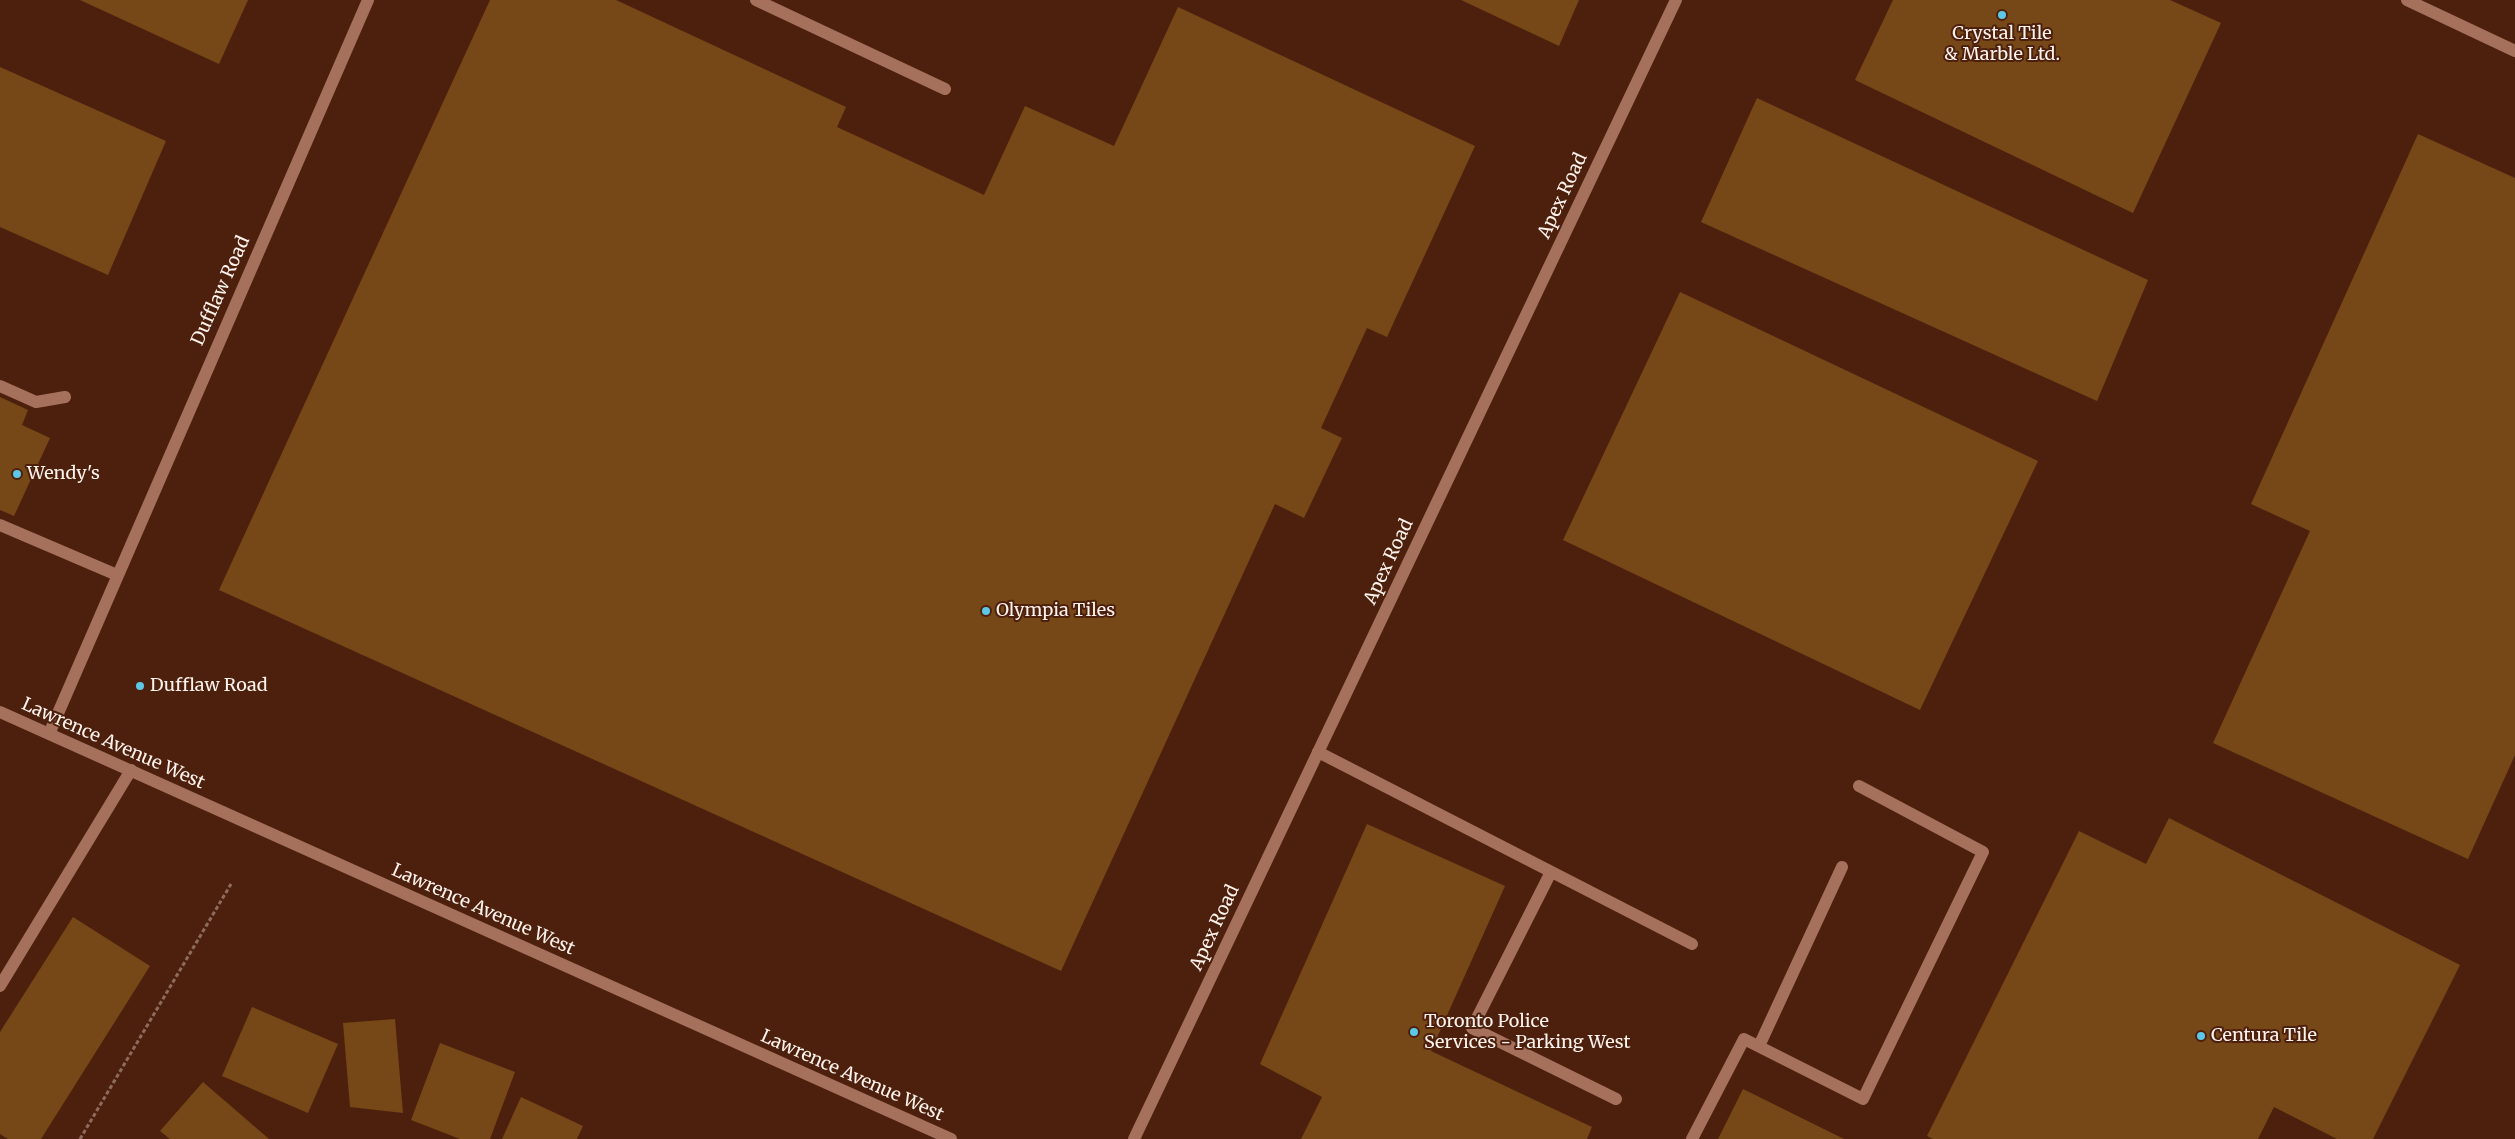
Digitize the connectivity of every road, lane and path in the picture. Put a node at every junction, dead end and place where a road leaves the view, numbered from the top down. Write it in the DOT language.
graph roads {
  1 [pos="368,0"];
  2 [pos="756,0"];
  3 [pos="1676,0"];
  4 [pos="2407,0"];
  5 [pos="2515,51"];
  6 [pos="946,89"];
  7 [pos="0,386"];
  8 [pos="65,398"];
  9 [pos="0,525"];
  10 [pos="117,575"];
  11 [pos="0,712"];
  12 [pos="49,734"];
  13 [pos="1318,752"];
  14 [pos="131,770"];
  15 [pos="1859,786"];
  16 [pos="1842,867"];
  17 [pos="1551,872"];
  18 [pos="231,884"];
  19 [pos="1692,944"];
  20 [pos="0,986"];
  21 [pos="1759,1046"];
  22 [pos="1616,1099"];
  23 [pos="80,1139"];
  24 [pos="951,1139"];
  25 [pos="1134,1139"];
  26 [pos="1692,1139"];
  1 -- 10 [label="street, Dufflaw Road"];
  2 -- 6 [label="street"];
  3 -- 13 [label="street, Apex Road"];
  4 -- 5 [label="street"];
  7 -- 8 [label="street"];
  9 -- 10 [label="street"];
  10 -- 12 [label="street, Dufflaw Road"];
  11 -- 12 [label="street, Lawrence Avenue West"];
  12 -- 14 [label="street, Lawrence Avenue West"];
  13 -- 17 [label="street"];
  13 -- 25 [label="street, Apex Road"];
  14 -- 20 [label="street"];
  14 -- 24 [label="street, Lawrence Avenue West"];
  15 -- 21 [label="street"];
  16 -- 21 [label="street"];
  17 -- 19 [label="street"];
  17 -- 22 [label="street"];
  18 -- 23 [label="path"];
  21 -- 26 [label="street"];
}
